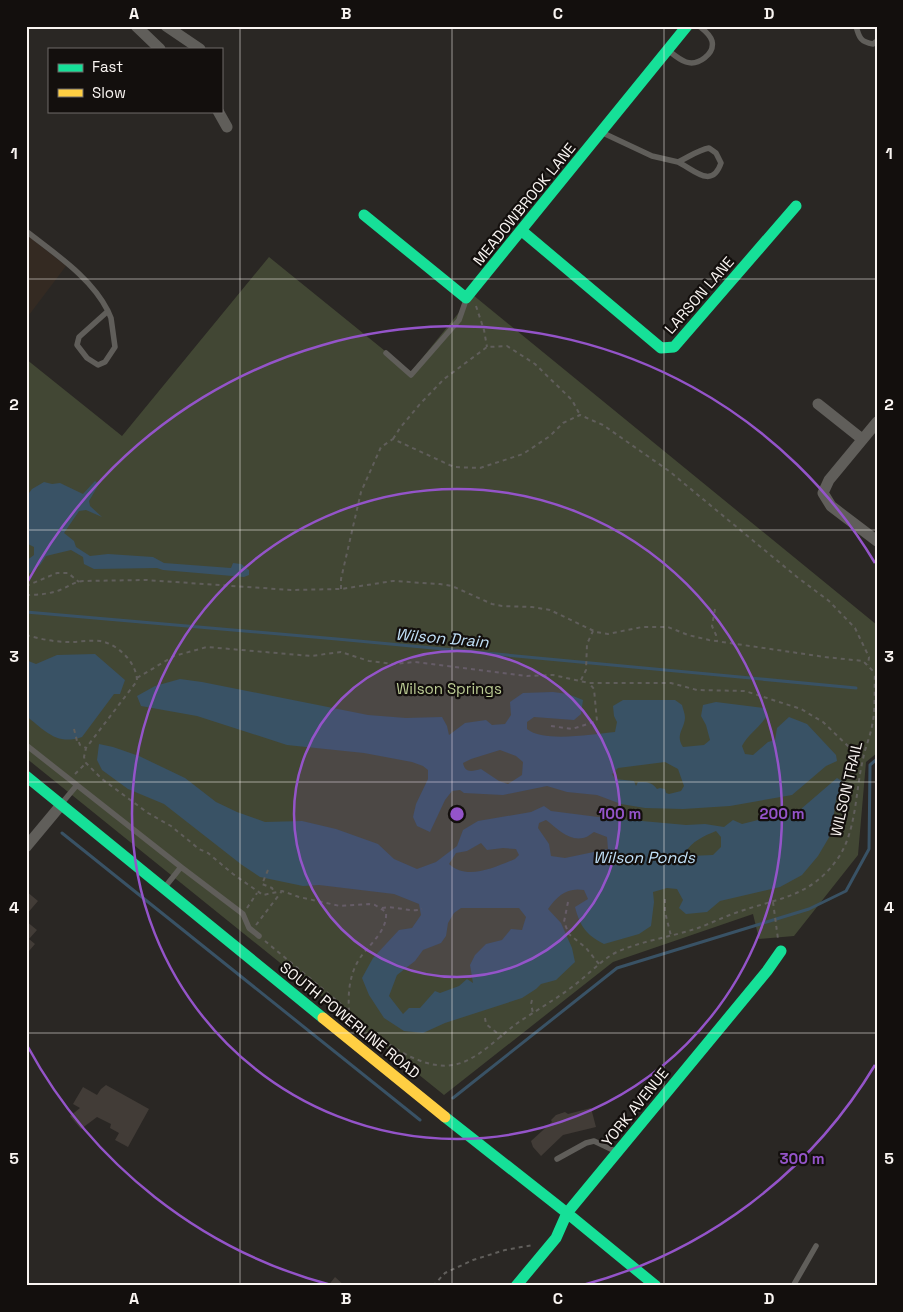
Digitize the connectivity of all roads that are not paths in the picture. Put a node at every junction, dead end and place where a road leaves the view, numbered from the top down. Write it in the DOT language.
graph roads {
  1 [pos="136,26"];
  2 [pos="166,26"];
  3 [pos="687,26"];
  4 [pos="699,26"];
  5 [pos="856,26"];
  6 [pos="877,41"];
  7 [pos="159,48"];
  8 [pos="199,48"];
  9 [pos="667,50"];
  10 [pos="219,112"];
  11 [pos="227,127"];
  12 [pos="601,132"];
  13 [pos="678,162"];
  14 [pos="796,206"];
  15 [pos="364,216"];
  16 [pos="26,231"];
  17 [pos="522,231"];
  18 [pos="469,295"];
  19 [pos="108,311"];
  20 [pos="386,354"];
  21 [pos="818,404"];
  22 [pos="877,422"];
  23 [pos="862,439"];
  24 [pos="877,542"];
  25 [pos="26,745"];
  26 [pos="26,776"];
  27 [pos="77,785"];
  28 [pos="61,805"];
  29 [pos="26,847"];
  30 [pos="181,867"];
  31 [pos="164,888"];
  32 [pos="259,936"];
  33 [pos="781,951"];
  34 [pos="617,1152"];
  35 [pos="557,1159"];
  36 [pos="567,1213"];
  37 [pos="816,1246"];
  38 [pos="516,1286"];
  39 [pos="656,1286"];
  40 [pos="793,1286"];
  1 -- 7 [label="street"];
  2 -- 8 [label="street"];
  3 -- 9 [label="street, MEADOWBROOK LANE"];
  4 -- 9 [label="lane"];
  5 -- 6 [label="lane"];
  9 -- 12 [label="street, MEADOWBROOK LANE"];
  10 -- 11 [label="street"];
  12 -- 13 [label="lane"];
  12 -- 17 [label="street, MEADOWBROOK LANE"];
  13 -- 13 [label="lane"];
  14 -- 17 [label="street, LARSON LANE"];
  15 -- 18 [label="street"];
  16 -- 19 [label="lane"];
  17 -- 18 [label="street, MEADOWBROOK LANE"];
  18 -- 20 [label="lane"];
  19 -- 19 [label="lane"];
  21 -- 23 [label="street"];
  22 -- 23 [label="street"];
  23 -- 24 [label="street"];
  25 -- 27 [label="lane"];
  26 -- 28 [label="street, SOUTH POWERLINE ROAD"];
  27 -- 28 [label="lane"];
  27 -- 30 [label="lane"];
  28 -- 29 [label="street"];
  28 -- 31 [label="street, SOUTH POWERLINE ROAD"];
  30 -- 31 [label="lane"];
  30 -- 32 [label="lane"];
  31 -- 36 [label="street, SOUTH POWERLINE ROAD"];
  33 -- 34 [label="street, YORK AVENUE"];
  34 -- 35 [label="lane"];
  34 -- 36 [label="street, YORK AVENUE"];
  36 -- 38 [label="street, YORK AVENUE"];
  36 -- 39 [label="street, SOUTH POWERLINE ROAD"];
  37 -- 40 [label="lane"];
}
